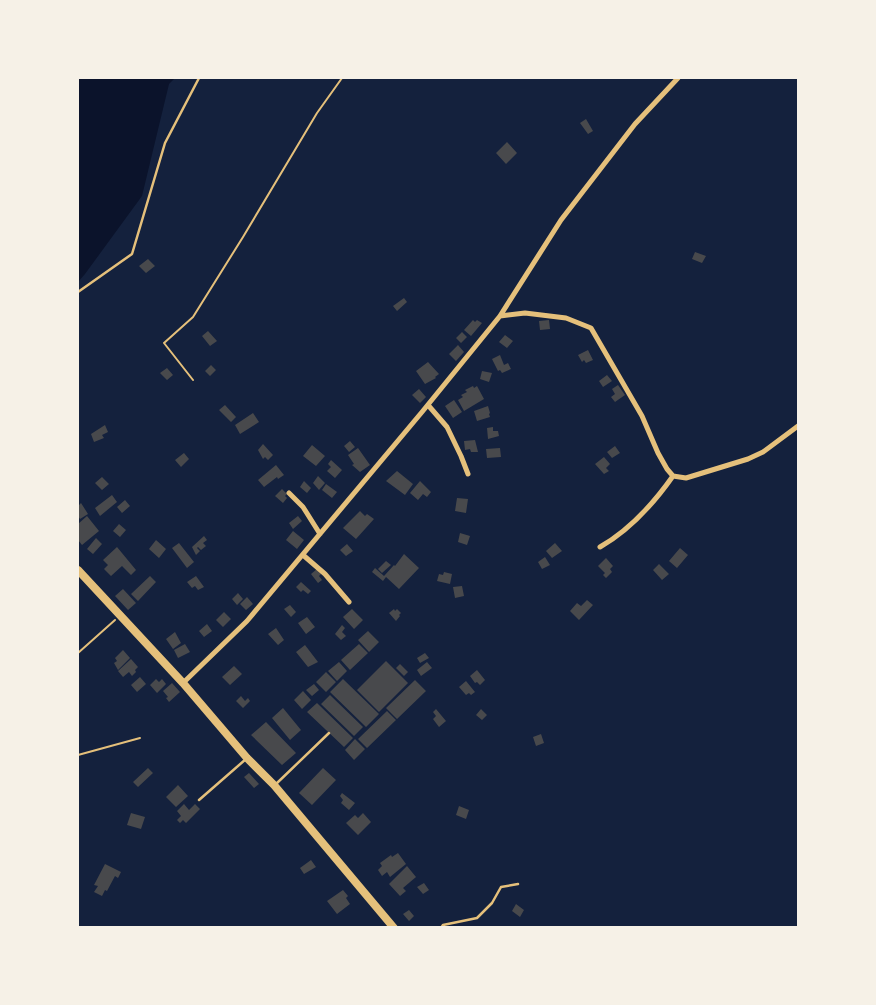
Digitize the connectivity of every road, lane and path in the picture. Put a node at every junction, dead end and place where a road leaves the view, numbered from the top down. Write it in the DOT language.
graph roads {
  1 [pos="199,78"];
  2 [pos="342,78"];
  3 [pos="678,78"];
  4 [pos="78,292"];
  5 [pos="500,316"];
  6 [pos="193,380"];
  7 [pos="428,405"];
  8 [pos="798,426"];
  9 [pos="468,474"];
  10 [pos="673,476"];
  11 [pos="289,493"];
  12 [pos="320,534"];
  13 [pos="600,547"];
  14 [pos="303,555"];
  15 [pos="78,570"];
  16 [pos="349,602"];
  17 [pos="120,616"];
  18 [pos="78,653"];
  19 [pos="182,683"];
  20 [pos="329,733"];
  21 [pos="140,738"];
  22 [pos="78,755"];
  23 [pos="247,758"];
  24 [pos="274,785"];
  25 [pos="199,800"];
  26 [pos="518,884"];
  27 [pos="394,928"];
  28 [pos="441,928"];
  1 -- 4 [label="lane"];
  2 -- 6 [label="path"];
  3 -- 5 [label="street"];
  5 -- 7 [label="street"];
  5 -- 10 [label="street"];
  7 -- 9 [label="street"];
  7 -- 12 [label="street"];
  8 -- 10 [label="street"];
  10 -- 13 [label="street"];
  11 -- 12 [label="street"];
  12 -- 14 [label="street"];
  14 -- 16 [label="street"];
  14 -- 19 [label="street"];
  15 -- 17 [label="main road"];
  17 -- 18 [label="path"];
  17 -- 19 [label="main road"];
  19 -- 23 [label="main road"];
  20 -- 24 [label="lane"];
  21 -- 22 [label="path"];
  23 -- 24 [label="main road"];
  23 -- 25 [label="lane"];
  24 -- 27 [label="main road"];
  26 -- 28 [label="lane"];
}
